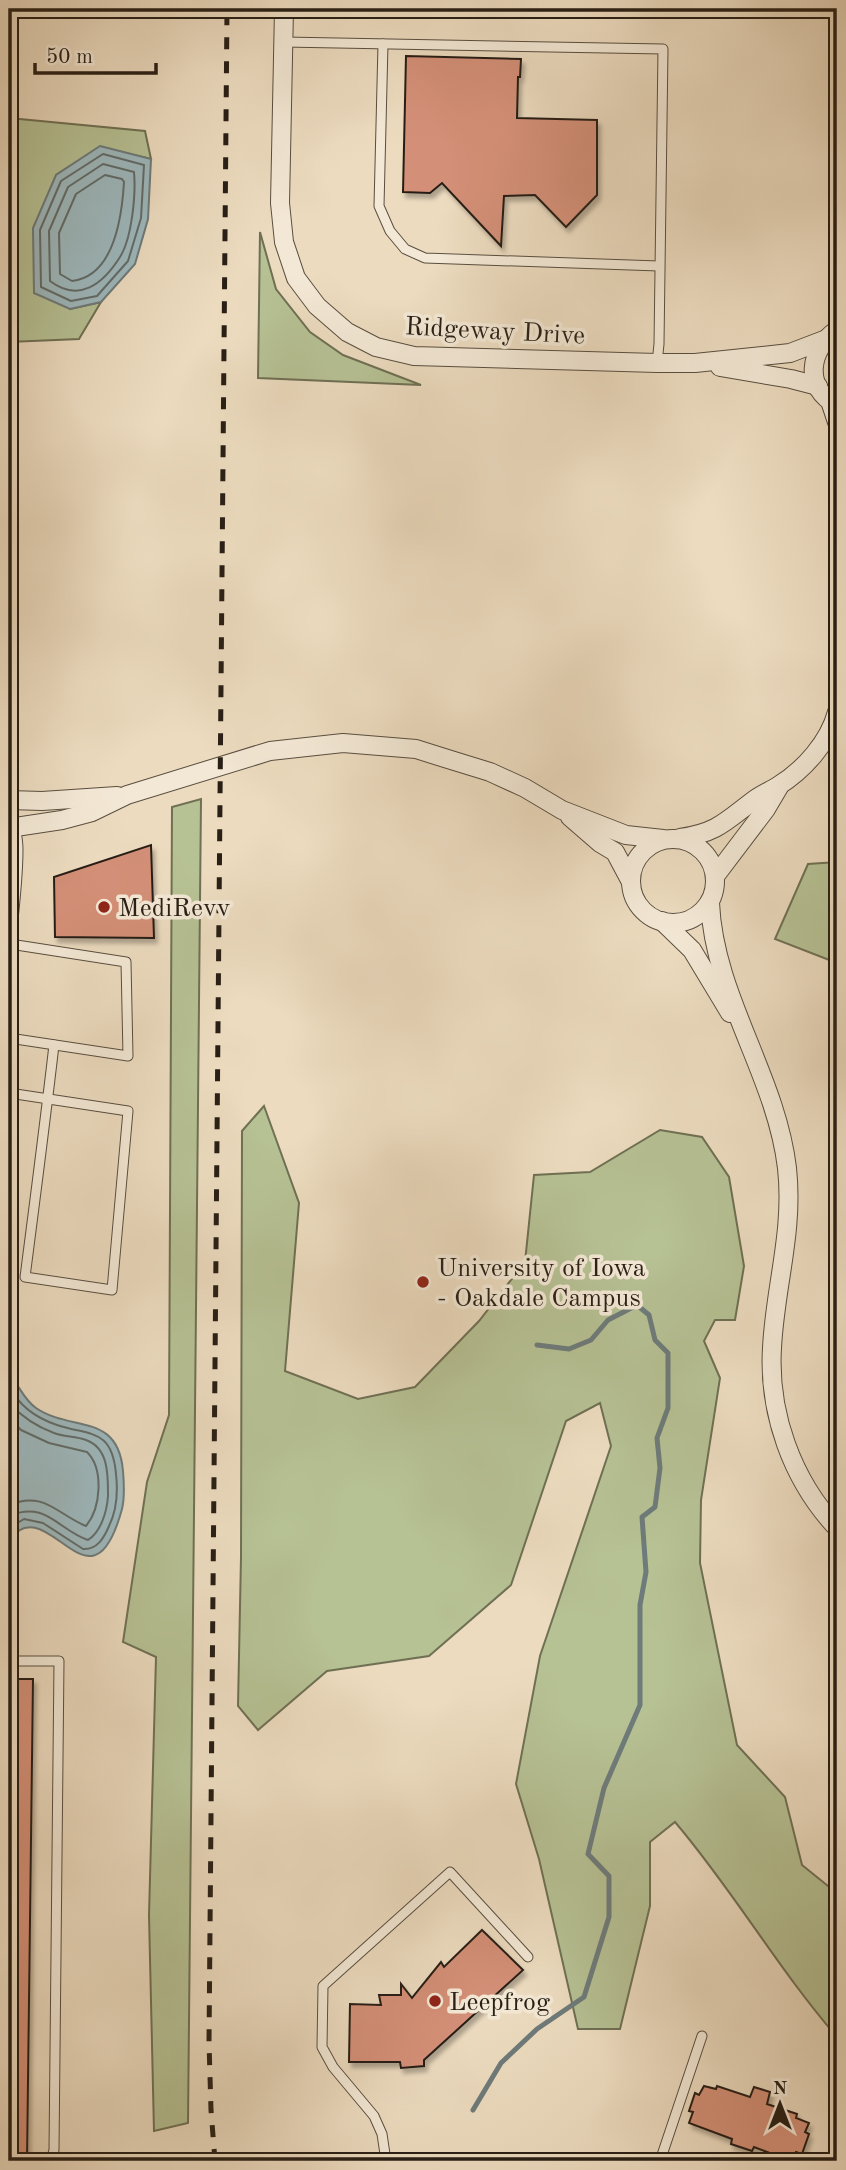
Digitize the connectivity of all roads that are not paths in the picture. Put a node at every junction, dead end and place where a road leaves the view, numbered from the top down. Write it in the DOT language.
graph roads {
  1 [pos="284,9"];
  2 [pos="284,42"];
  3 [pos="383,44"];
  4 [pos="659,266"];
  5 [pos="831,335"];
  6 [pos="657,363"];
  7 [pos="695,363"];
  8 [pos="818,386"];
  9 [pos="834,403"];
  10 [pos="837,422"];
  11 [pos="837,712"];
  12 [pos="780,785"];
  13 [pos="127,795"];
  14 [pos="10,800"];
  15 [pos="562,810"];
  16 [pos="12,827"];
  17 [pos="671,839"];
  18 [pos="13,868"];
  19 [pos="716,875"];
  20 [pos="631,882"];
  21 [pos="709,903"];
  22 [pos="662,921"];
  23 [pos="9,949"];
  24 [pos="742,1030"];
  25 [pos="9,1038"];
  26 [pos="54,1045"];
  27 [pos="9,1093"];
  28 [pos="47,1099"];
  29 [pos="837,1528"];
  30 [pos="9,1661"];
  31 [pos="528,1957"];
  32 [pos="702,2036"];
  33 [pos="51,2161"];
  34 [pos="386,2161"];
  35 [pos="660,2161"];
  1 -- 2 [label="street, Ridgeway Drive"];
  2 -- 3 [label="lane"];
  2 -- 6 [label="street, Ridgeway Drive"];
  3 -- 4 [label="lane"];
  3 -- 4 [label="lane"];
  4 -- 6 [label="lane"];
  5 -- 7 [label="street, Ridgeway Drive"];
  5 -- 8 [label="street"];
  6 -- 7 [label="street, Ridgeway Drive"];
  7 -- 8 [label="street, Ridgeway Drive"];
  8 -- 9 [label="street"];
  9 -- 10 [label="street"];
  11 -- 12 [label="street"];
  12 -- 17 [label="street"];
  12 -- 19 [label="street"];
  13 -- 14 [label="street"];
  13 -- 15 [label="street"];
  13 -- 16 [label="street"];
  14 -- 16 [label="lane"];
  15 -- 17 [label="street"];
  15 -- 20 [label="street"];
  16 -- 18 [label="lane"];
  17 -- 19 [label="street"];
  17 -- 20 [label="street"];
  18 -- 23 [label="lane"];
  19 -- 21 [label="street"];
  20 -- 22 [label="street"];
  21 -- 22 [label="street"];
  21 -- 24 [label="street"];
  22 -- 24 [label="street"];
  23 -- 26 [label="lane"];
  24 -- 29 [label="street"];
  25 -- 26 [label="lane"];
  26 -- 28 [label="lane"];
  27 -- 28 [label="lane"];
  28 -- 28 [label="lane"];
  30 -- 33 [label="lane"];
  31 -- 34 [label="lane"];
  32 -- 35 [label="lane"];
}
